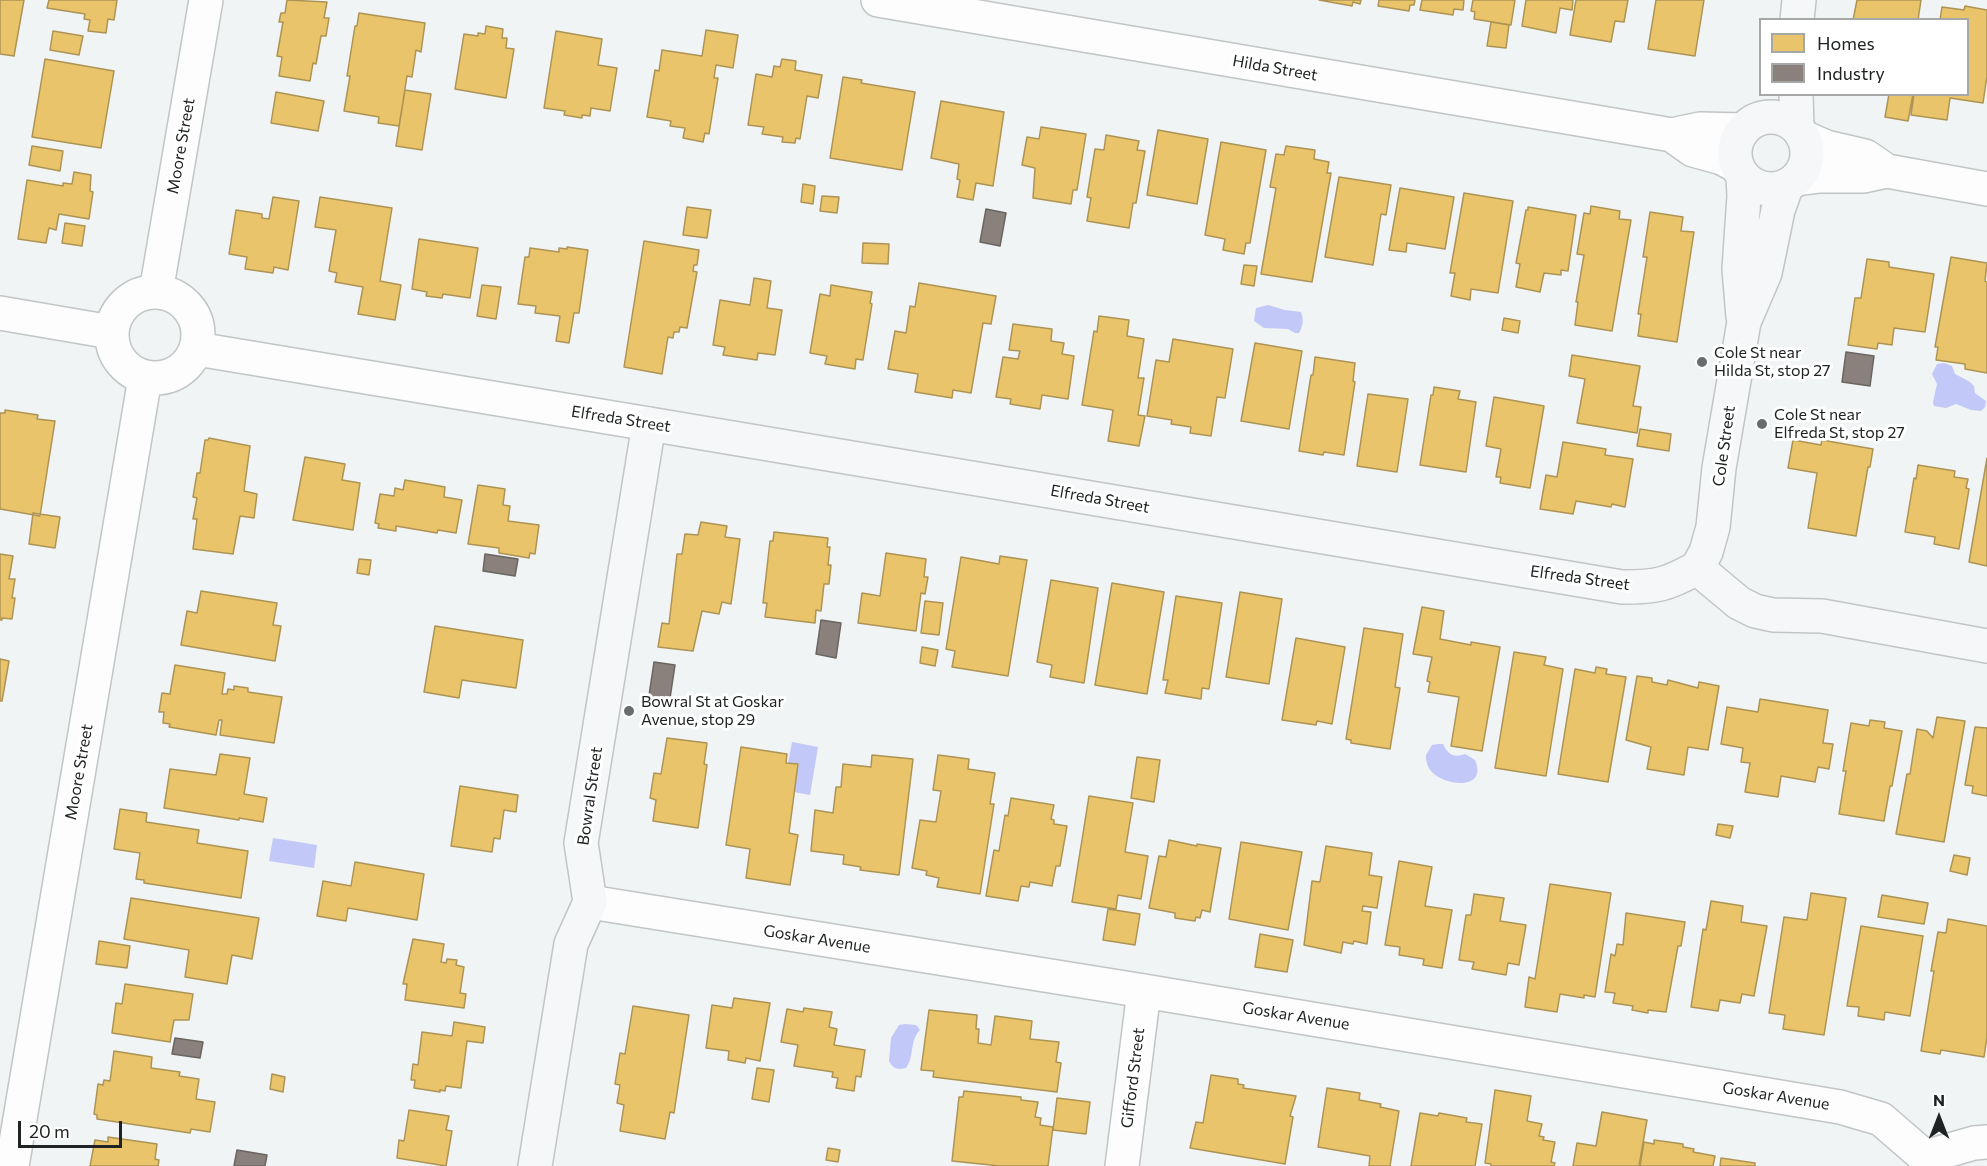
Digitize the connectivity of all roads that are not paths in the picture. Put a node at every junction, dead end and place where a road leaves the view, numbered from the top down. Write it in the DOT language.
graph roads {
  1 [pos="206,0"];
  2 [pos="878,0"];
  3 [pos="1796,96"];
  4 [pos="1753,116"];
  5 [pos="1800,133"];
  6 [pos="1672,135"];
  7 [pos="1740,171"];
  8 [pos="1887,171"];
  9 [pos="1791,182"];
  10 [pos="1987,189"];
  11 [pos="156,291"];
  12 [pos="0,313"];
  13 [pos="1744,322"];
  14 [pos="111,332"];
  15 [pos="196,349"];
  16 [pos="145,378"];
  17 [pos="649,424"];
  18 [pos="1697,568"];
  19 [pos="1987,646"];
  20 [pos="590,902"];
  21 [pos="1144,991"];
  22 [pos="1987,1142"];
  23 [pos="1926,1161"];
  24 [pos="12,1166"];
  25 [pos="535,1166"];
  26 [pos="1122,1166"];
  1 -- 11 [label="street, Moore Street"];
  2 -- 6 [label="street, Hilda Street"];
  3 -- 5 [label="street"];
  4 -- 5 [label="street"];
  4 -- 6 [label="street, Hilda Street"];
  4 -- 7 [label="street"];
  5 -- 8 [label="street"];
  5 -- 9 [label="street"];
  6 -- 7 [label="street, Hilda Street"];
  7 -- 9 [label="street"];
  7 -- 13 [label="street, Cole Street"];
  8 -- 9 [label="street"];
  8 -- 10 [label="street"];
  9 -- 13 [label="street, Cole Street"];
  11 -- 14 [label="street"];
  11 -- 15 [label="street"];
  12 -- 14 [label="street"];
  13 -- 18 [label="street, Cole Street"];
  14 -- 16 [label="street"];
  15 -- 16 [label="street"];
  15 -- 17 [label="street, Elfreda Street"];
  16 -- 24 [label="street, Moore Street"];
  17 -- 18 [label="street, Elfreda Street"];
  17 -- 20 [label="street, Bowral Street"];
  18 -- 19 [label="street"];
  20 -- 21 [label="street, Goskar Avenue"];
  20 -- 25 [label="street"];
  21 -- 23 [label="street, Goskar Avenue"];
  21 -- 26 [label="street, Gifford Street"];
  22 -- 23 [label="street, Goskar Avenue"];
}
